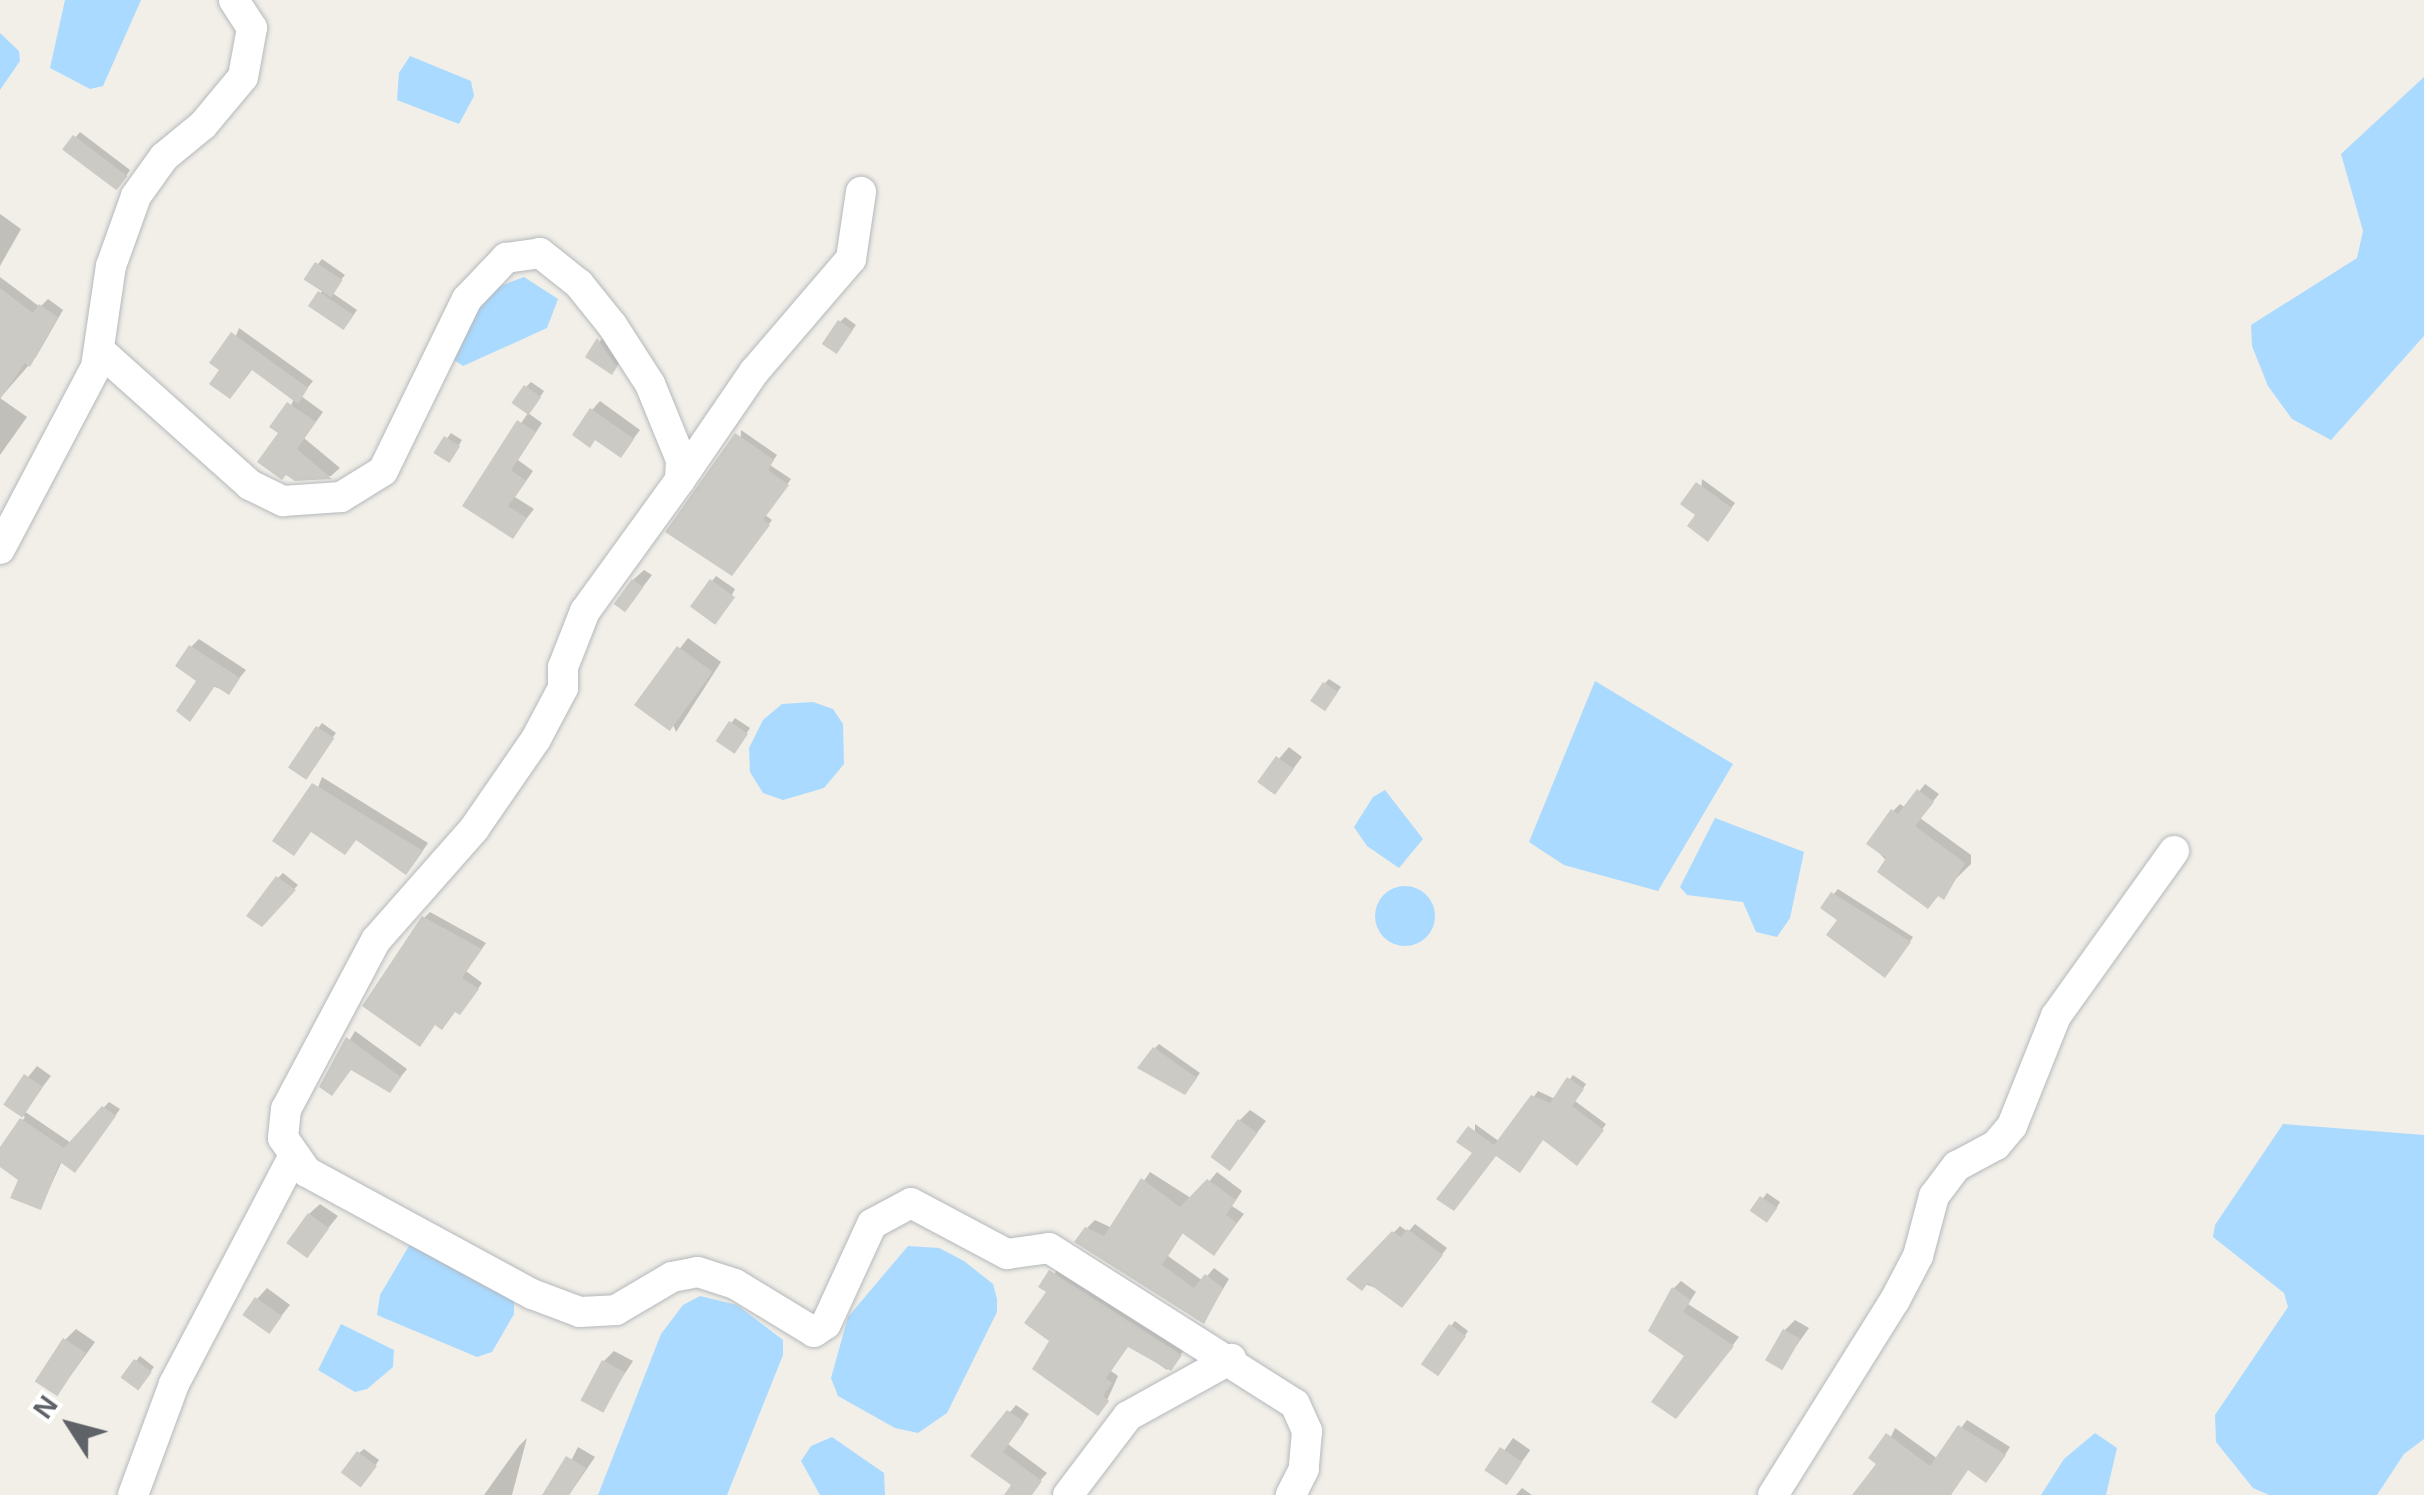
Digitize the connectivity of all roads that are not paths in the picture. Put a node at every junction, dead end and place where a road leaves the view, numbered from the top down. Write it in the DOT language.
graph roads {
  1 [pos="234,0"];
  2 [pos="861,192"];
  3 [pos="99,350"];
  4 [pos="680,480"];
  5 [pos="0,549"];
  6 [pos="2174,851"];
  7 [pos="293,1157"];
  8 [pos="1231,1359"];
  9 [pos="133,1495"];
  10 [pos="1068,1495"];
  11 [pos="1292,1495"];
  12 [pos="1773,1495"];
  1 -- 3 [label="street"];
  2 -- 4 [label="street"];
  3 -- 4 [label="street"];
  3 -- 5 [label="street"];
  4 -- 7 [label="street"];
  6 -- 12 [label="street"];
  7 -- 8 [label="street"];
  7 -- 9 [label="street"];
  8 -- 10 [label="street"];
  8 -- 11 [label="street"];
}
